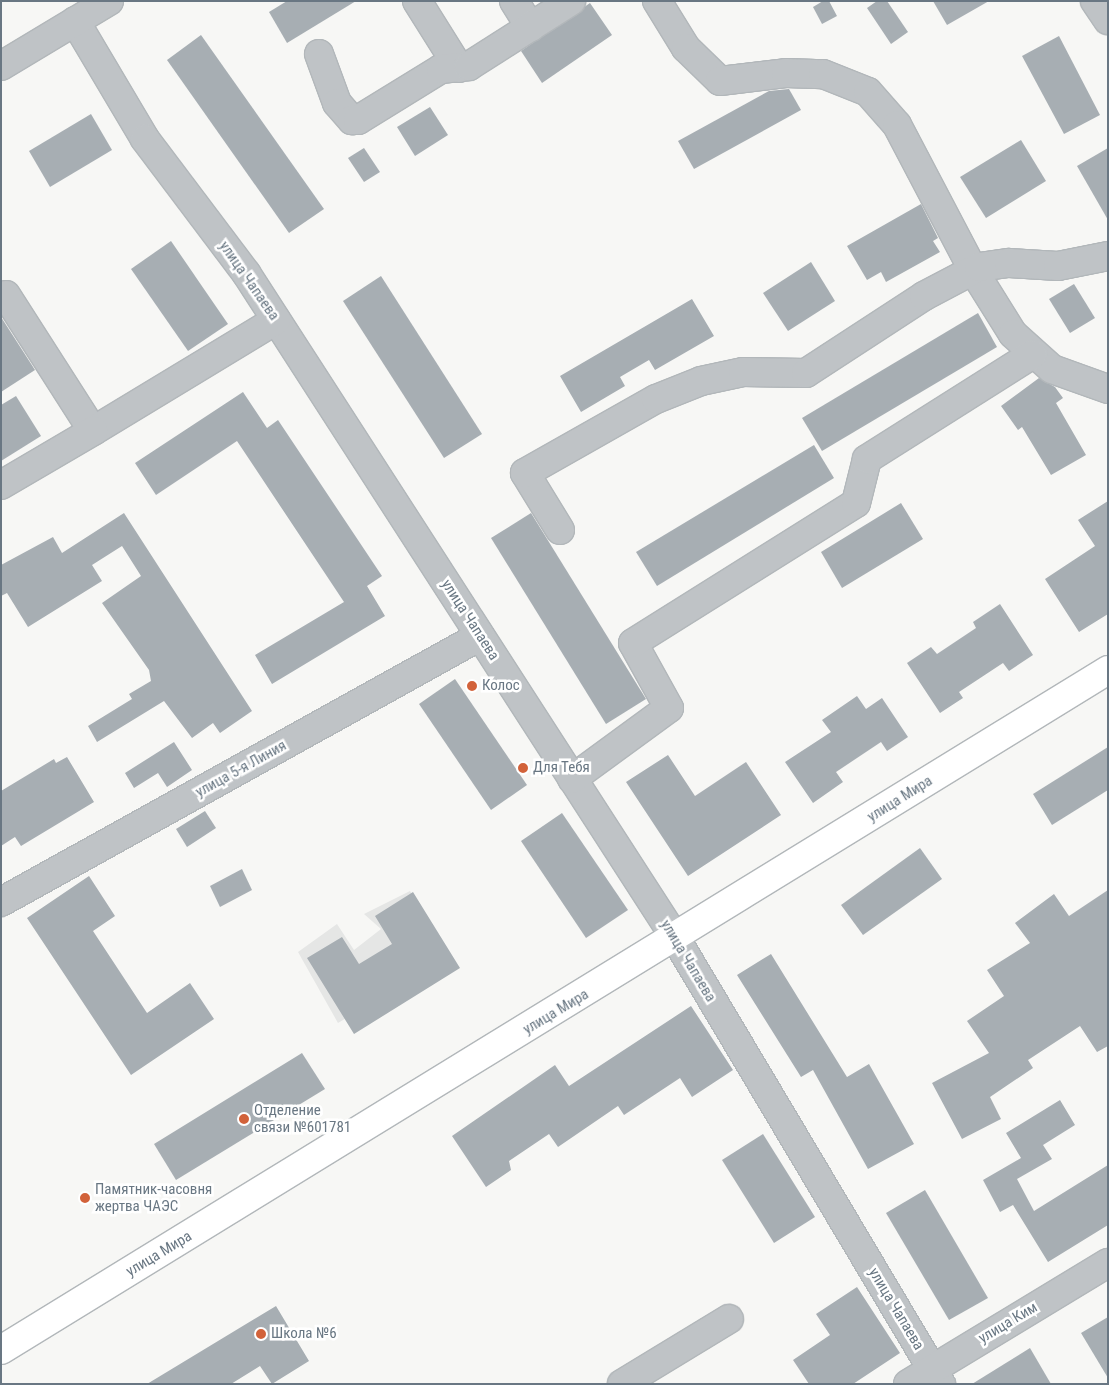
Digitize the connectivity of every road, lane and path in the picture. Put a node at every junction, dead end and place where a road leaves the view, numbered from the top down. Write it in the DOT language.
graph roads {
  1 [pos="109,1"];
  2 [pos="417,1"];
  3 [pos="514,1"];
  4 [pos="571,1"];
  5 [pos="657,1"];
  6 [pos="1095,1"];
  7 [pos="1108,20"];
  8 [pos="75,21"];
  9 [pos="530,27"];
  10 [pos="319,54"];
  11 [pos="1,66"];
  12 [pos="459,68"];
  13 [pos="1108,256"];
  14 [pos="973,270"];
  15 [pos="6,296"];
  16 [pos="276,320"];
  17 [pos="1033,354"];
  18 [pos="1108,389"];
  19 [pos="93,431"];
  20 [pos="1,485"];
  21 [pos="560,530"];
  22 [pos="480,636"];
  23 [pos="1108,670"];
  24 [pos="572,779"];
  25 [pos="1,902"];
  26 [pos="676,939"];
  27 [pos="1108,1262"];
  28 [pos="729,1319"];
  29 [pos="1,1350"];
  30 [pos="936,1376"];
  31 [pos="622,1384"];
  32 [pos="908,1384"];
  1 -- 8 [label="street"];
  2 -- 12 [label="street"];
  3 -- 9 [label="street"];
  4 -- 9 [label="street"];
  5 -- 14 [label="street"];
  6 -- 7 [label="street"];
  8 -- 11 [label="street"];
  8 -- 16 [label="street, улица Чапаева"];
  9 -- 12 [label="street"];
  10 -- 12 [label="street"];
  13 -- 14 [label="street"];
  14 -- 17 [label="street"];
  14 -- 21 [label="street"];
  15 -- 19 [label="street"];
  16 -- 19 [label="street"];
  16 -- 22 [label="street, улица Чапаева"];
  17 -- 18 [label="street"];
  17 -- 24 [label="street"];
  19 -- 20 [label="street"];
  22 -- 24 [label="street, улица Чапаева"];
  22 -- 25 [label="street, улица 5-я Линия"];
  23 -- 26 [label="main road, улица Мира"];
  24 -- 26 [label="street, улица Чапаева"];
  26 -- 29 [label="main road, улица Мира"];
  26 -- 30 [label="street, улица Чапаева"];
  27 -- 30 [label="street, улица Ким"];
  28 -- 31 [label="street"];
  30 -- 32 [label="street, улица Ким"];
}
